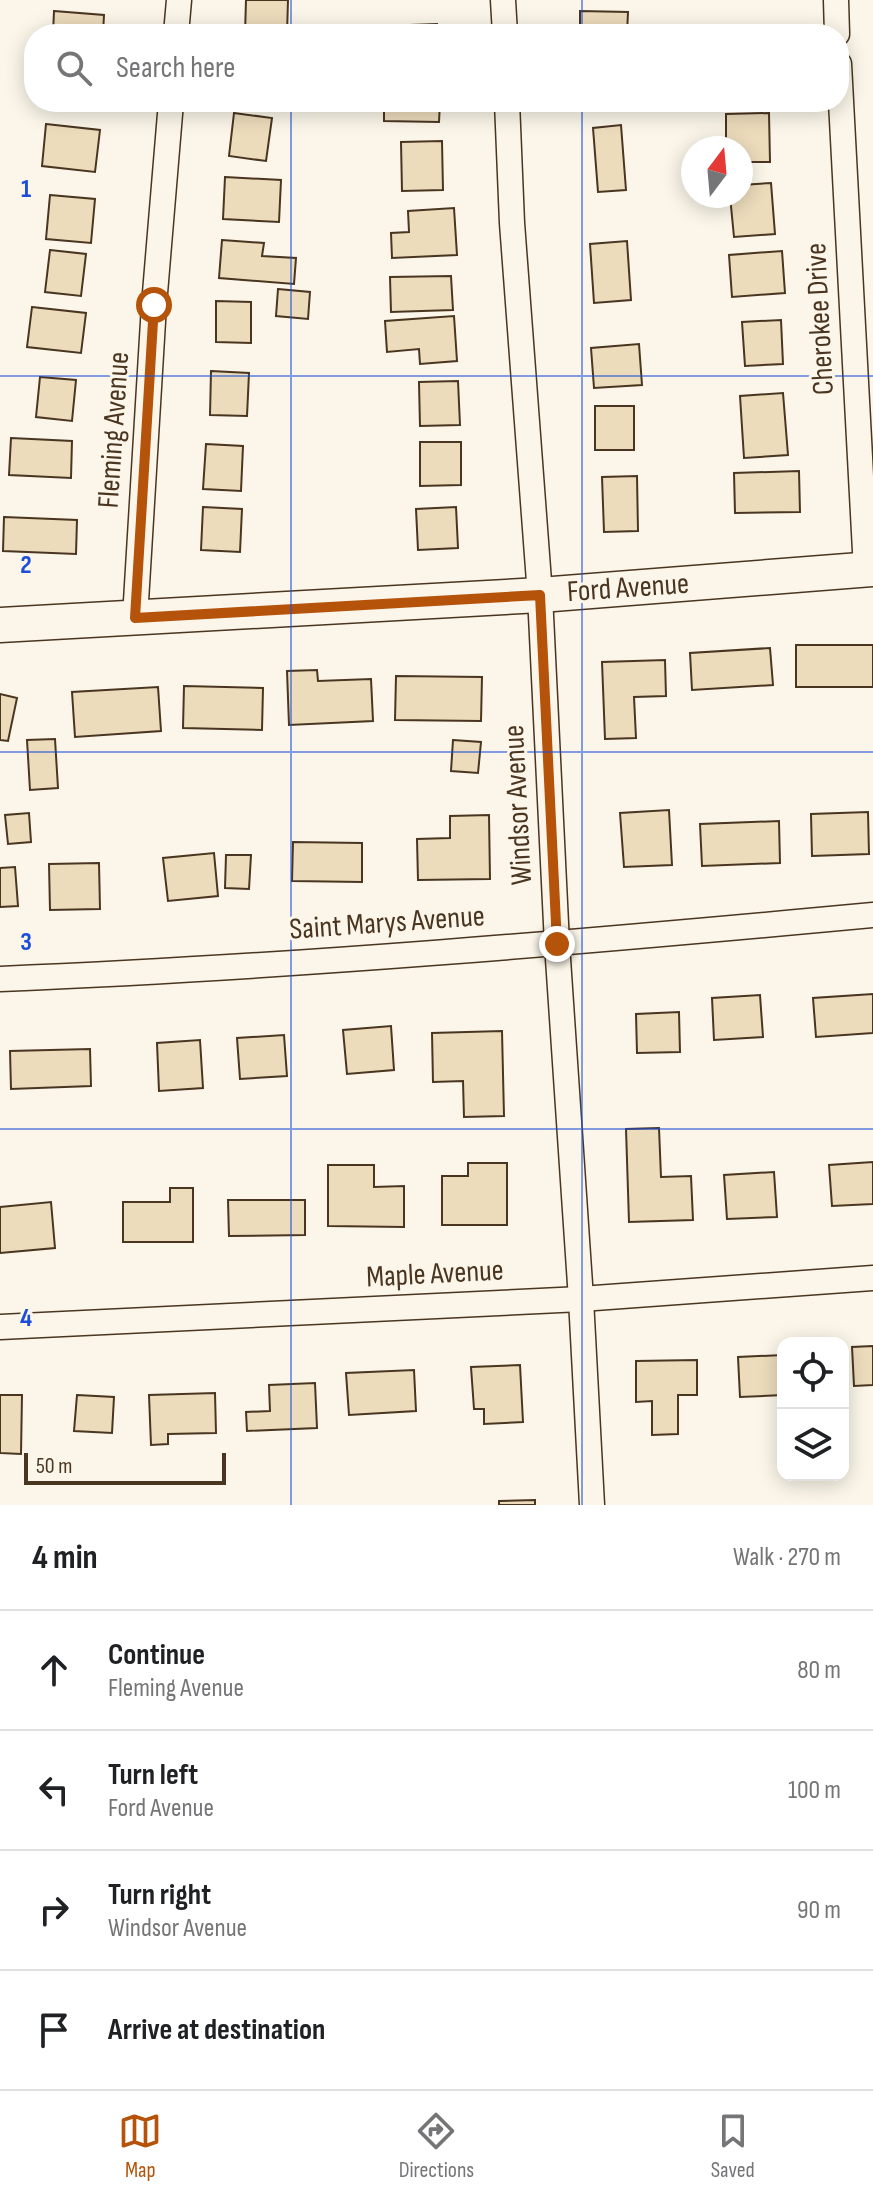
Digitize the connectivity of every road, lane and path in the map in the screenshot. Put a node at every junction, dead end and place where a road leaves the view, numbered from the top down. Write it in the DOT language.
graph roads {
  1 [pos="179,0"];
  2 [pos="503,0"];
  3 [pos="836,0"];
  4 [pos="177,24"];
  5 [pos="504,24"];
  6 [pos="837,24"];
  7 [pos="170,112"];
  8 [pos="507,112"];
  9 [pos="842,112"];
  10 [pos="869,569"];
  11 [pos="540,595"];
  12 [pos="135,618"];
  13 [pos="0,625"];
  14 [pos="873,915"];
  15 [pos="557,944"];
  16 [pos="0,979"];
  17 [pos="873,1278"];
  18 [pos="581,1299"];
  19 [pos="0,1327"];
  20 [pos="592,1505"];
  1 -- 4 [label="street"];
  2 -- 5 [label="street"];
  3 -- 6 [label="street"];
  7 -- 12 [label="street, Fleming Avenue"];
  8 -- 11 [label="street, Windsor Avenue"];
  9 -- 10 [label="street, Cherokee Drive"];
  10 -- 11 [label="street, Ford Avenue"];
  11 -- 12 [label="street, Ford Avenue"];
  11 -- 15 [label="street, Windsor Avenue"];
  12 -- 13 [label="street, Ford Avenue"];
  14 -- 15 [label="street, Saint Marys Avenue"];
  15 -- 16 [label="street, Saint Marys Avenue"];
  15 -- 18 [label="street, Windsor Avenue"];
  17 -- 18 [label="street, Maple Avenue"];
  18 -- 19 [label="street, Maple Avenue"];
  18 -- 20 [label="street, Windsor Avenue"];
}
